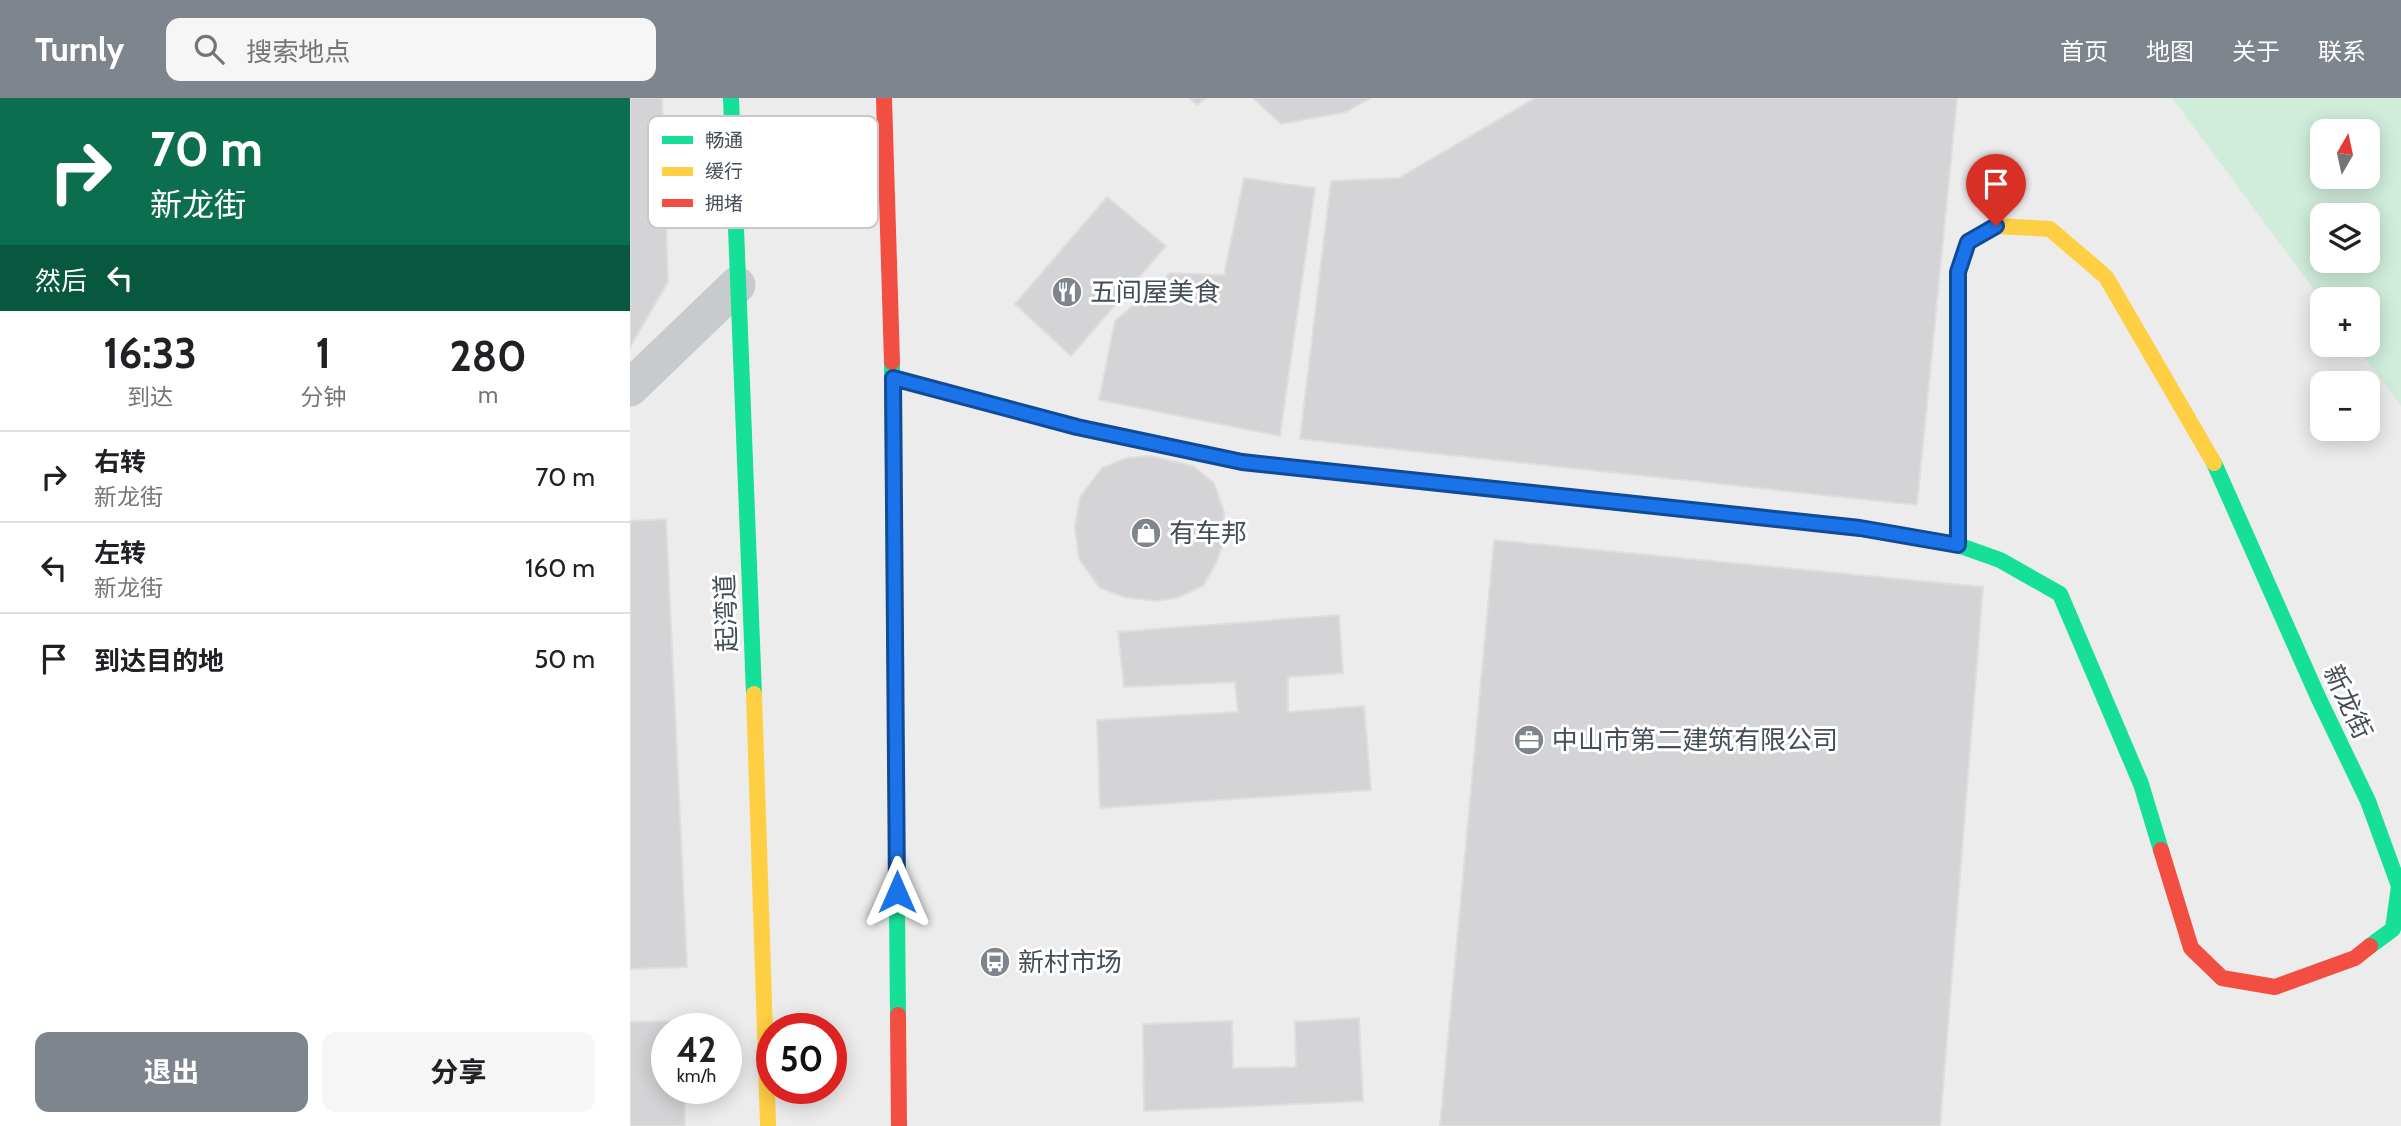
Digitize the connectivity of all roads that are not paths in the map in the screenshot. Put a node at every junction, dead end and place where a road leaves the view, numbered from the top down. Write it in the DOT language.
graph roads {
  1 [pos="731,98"];
  2 [pos="884,98"];
  3 [pos="732,116"];
  4 [pos="735,228"];
  5 [pos="737,285"];
  6 [pos="893,378"];
  7 [pos="630,388"];
  8 [pos="1958,545"];
  9 [pos="768,1126"];
  10 [pos="899,1126"];
  1 -- 3 [label="street, 起湾道"];
  2 -- 6 [label="street"];
  4 -- 5 [label="street, 起湾道"];
  5 -- 7 [label="street"];
  5 -- 9 [label="street, 起湾道"];
  6 -- 8 [label="street, 新龙街"];
  6 -- 10 [label="street"];
  8 -- 8 [label="street, 新龙街"];
}
